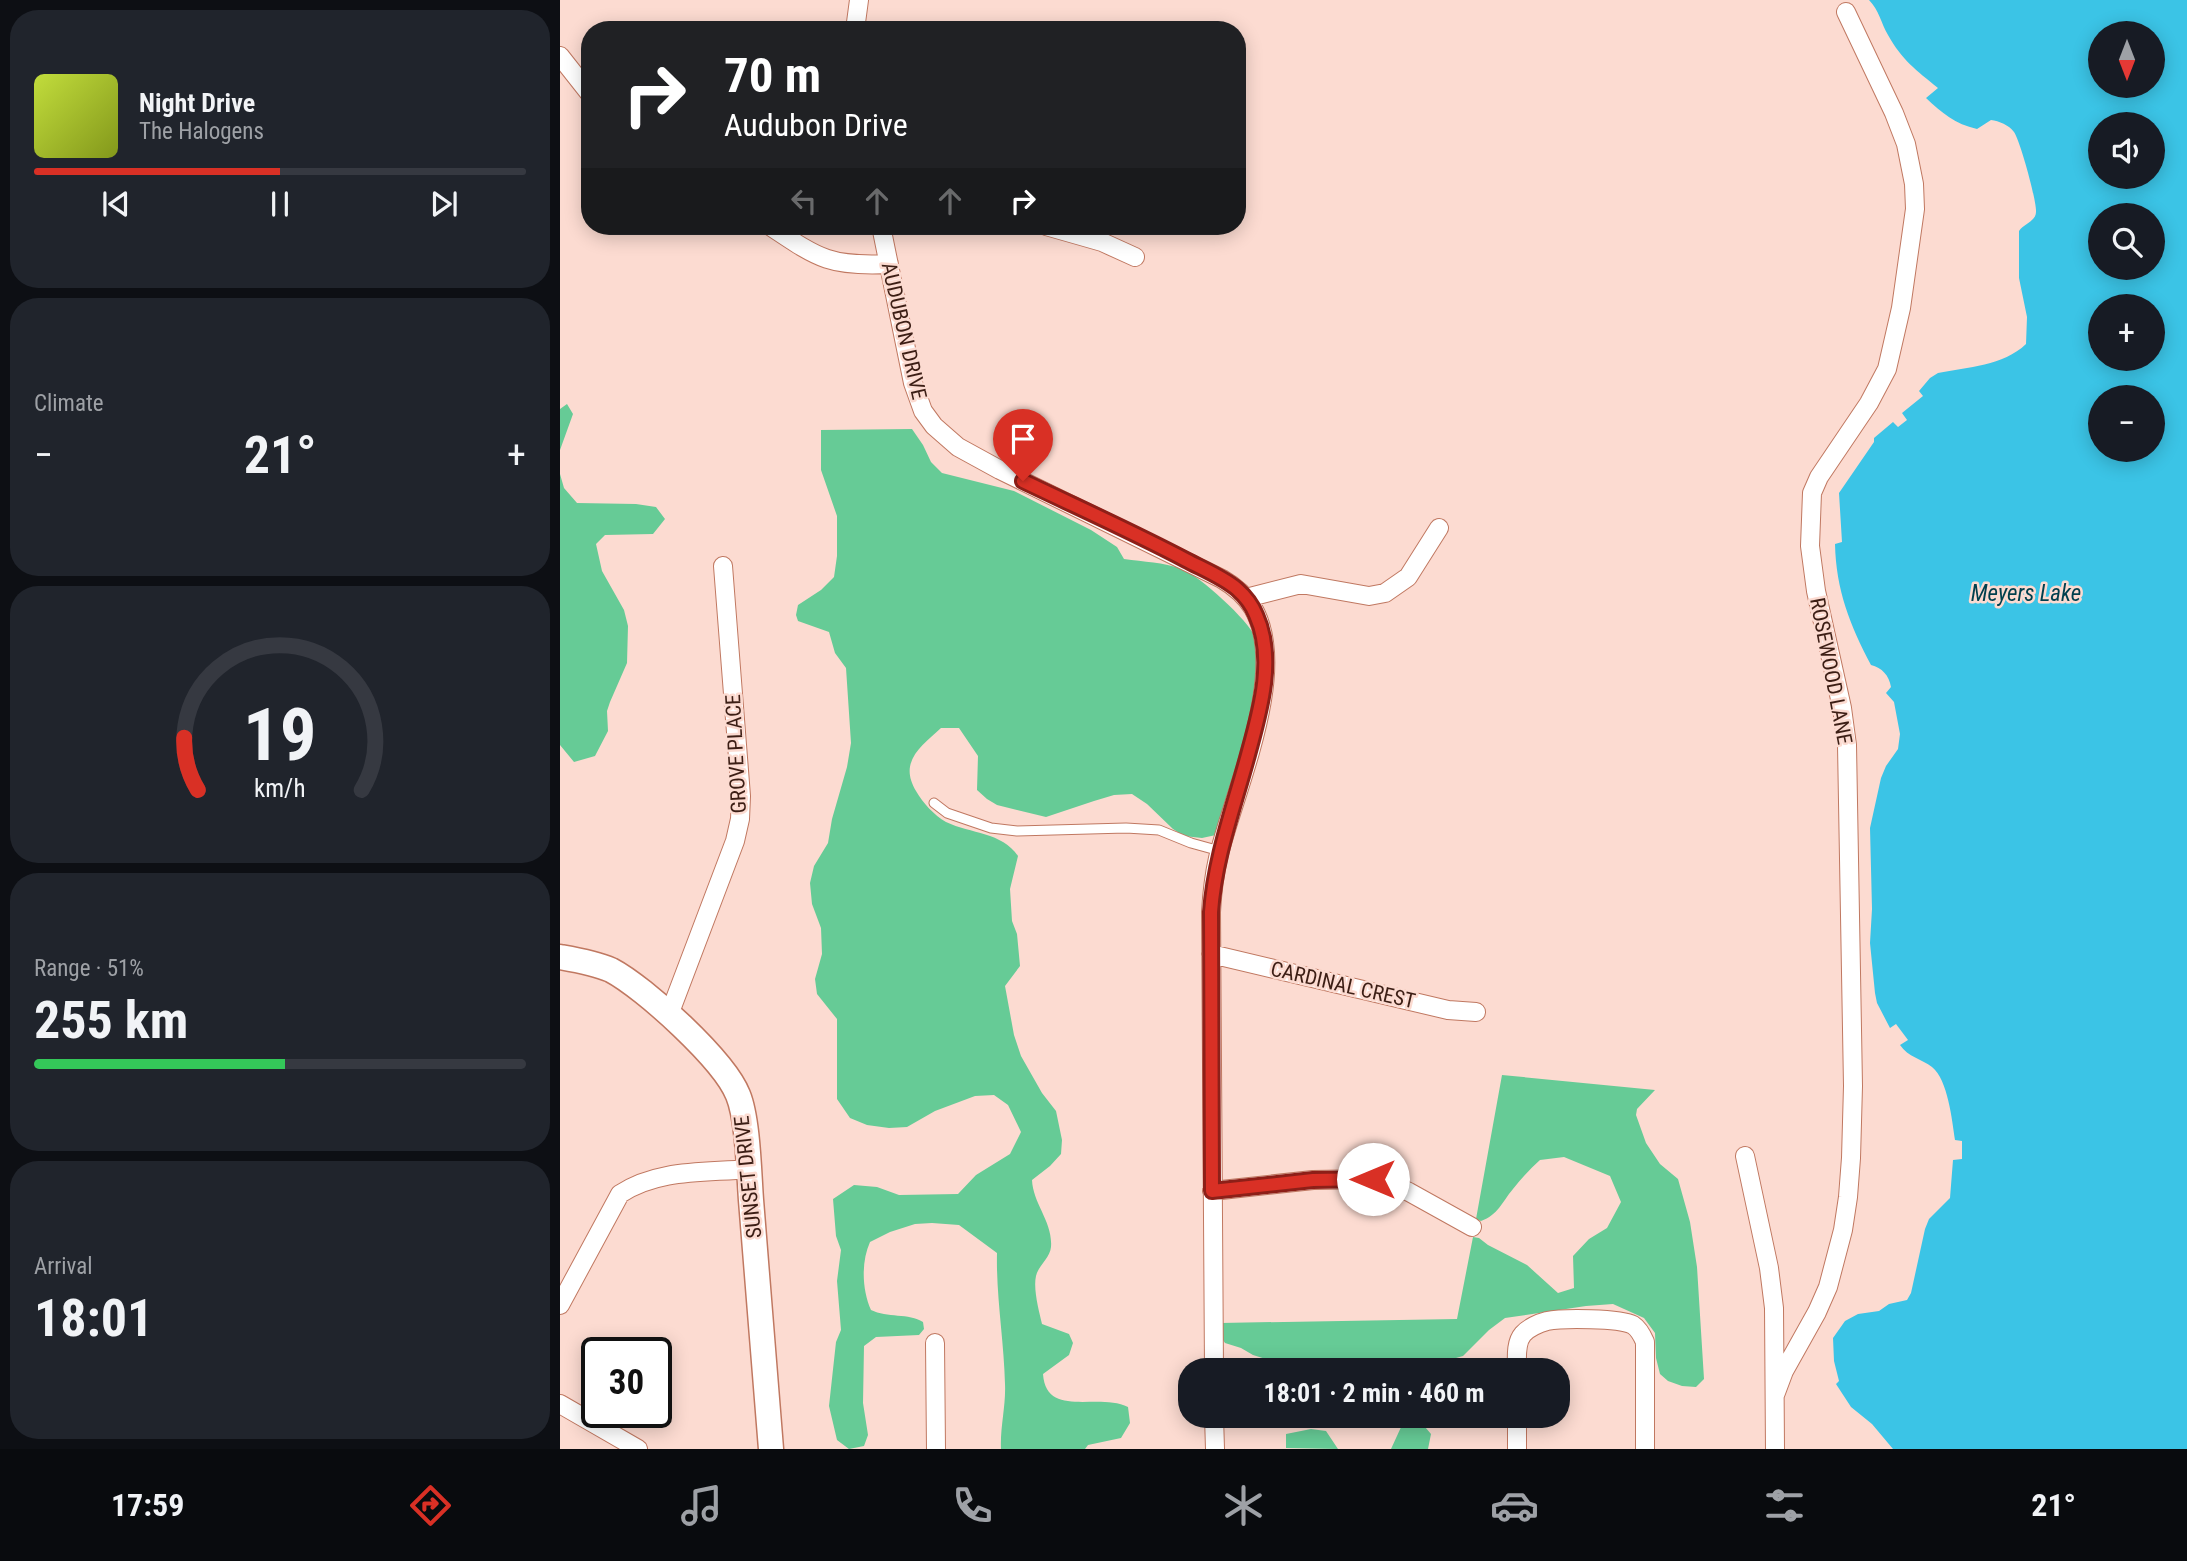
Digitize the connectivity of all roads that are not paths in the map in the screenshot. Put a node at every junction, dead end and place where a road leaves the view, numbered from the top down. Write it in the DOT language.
graph roads {
  1 [pos="859,0"];
  2 [pos="1846,12"];
  3 [pos="856,21"];
  4 [pos="560,55"];
  5 [pos="581,82"];
  6 [pos="784,235"];
  7 [pos="883,235"];
  8 [pos="1076,235"];
  9 [pos="1135,257"];
  10 [pos="888,264"];
  11 [pos="1439,528"];
  12 [pos="723,566"];
  13 [pos="1245,598"];
  14 [pos="934,803"];
  15 [pos="1220,851"];
  16 [pos="1211,954"];
  17 [pos="560,957"];
  18 [pos="1476,1012"];
  19 [pos="669,1015"];
  20 [pos="1745,1156"];
  21 [pos="748,1169"];
  22 [pos="1212,1191"];
  23 [pos="1472,1227"];
  24 [pos="560,1305"];
  25 [pos="935,1343"];
  26 [pos="1214,1358"];
  27 [pos="1517,1358"];
  28 [pos="1775,1395"];
  29 [pos="560,1404"];
  30 [pos="1214,1428"];
  31 [pos="1517,1428"];
  32 [pos="638,1449"];
  33 [pos="771,1449"];
  34 [pos="936,1449"];
  35 [pos="1215,1449"];
  36 [pos="1517,1449"];
  37 [pos="1645,1449"];
  38 [pos="1775,1449"];
  1 -- 3 [label="street"];
  2 -- 28 [label="street, ROSEWOOD LANE"];
  4 -- 5 [label="street"];
  6 -- 10 [label="street"];
  7 -- 10 [label="street, AUDUBON DRIVE"];
  8 -- 9 [label="street"];
  10 -- 13 [label="street, AUDUBON DRIVE"];
  11 -- 13 [label="street"];
  12 -- 19 [label="street, GROVE PLACE"];
  13 -- 15 [label="street, AUDUBON DRIVE"];
  14 -- 15 [label="lane"];
  15 -- 16 [label="street, AUDUBON DRIVE"];
  16 -- 18 [label="street, CARDINAL CREST"];
  16 -- 22 [label="street, AUDUBON DRIVE"];
  17 -- 19 [label="street, SUNSET DRIVE"];
  19 -- 21 [label="street, SUNSET DRIVE"];
  20 -- 28 [label="street"];
  21 -- 24 [label="street"];
  21 -- 33 [label="street, SUNSET DRIVE"];
  22 -- 23 [label="street"];
  22 -- 26 [label="street, AUDUBON DRIVE"];
  25 -- 34 [label="street"];
  27 -- 37 [label="street"];
  28 -- 38 [label="street"];
  29 -- 32 [label="street"];
  30 -- 35 [label="street"];
  31 -- 36 [label="street"];
}
